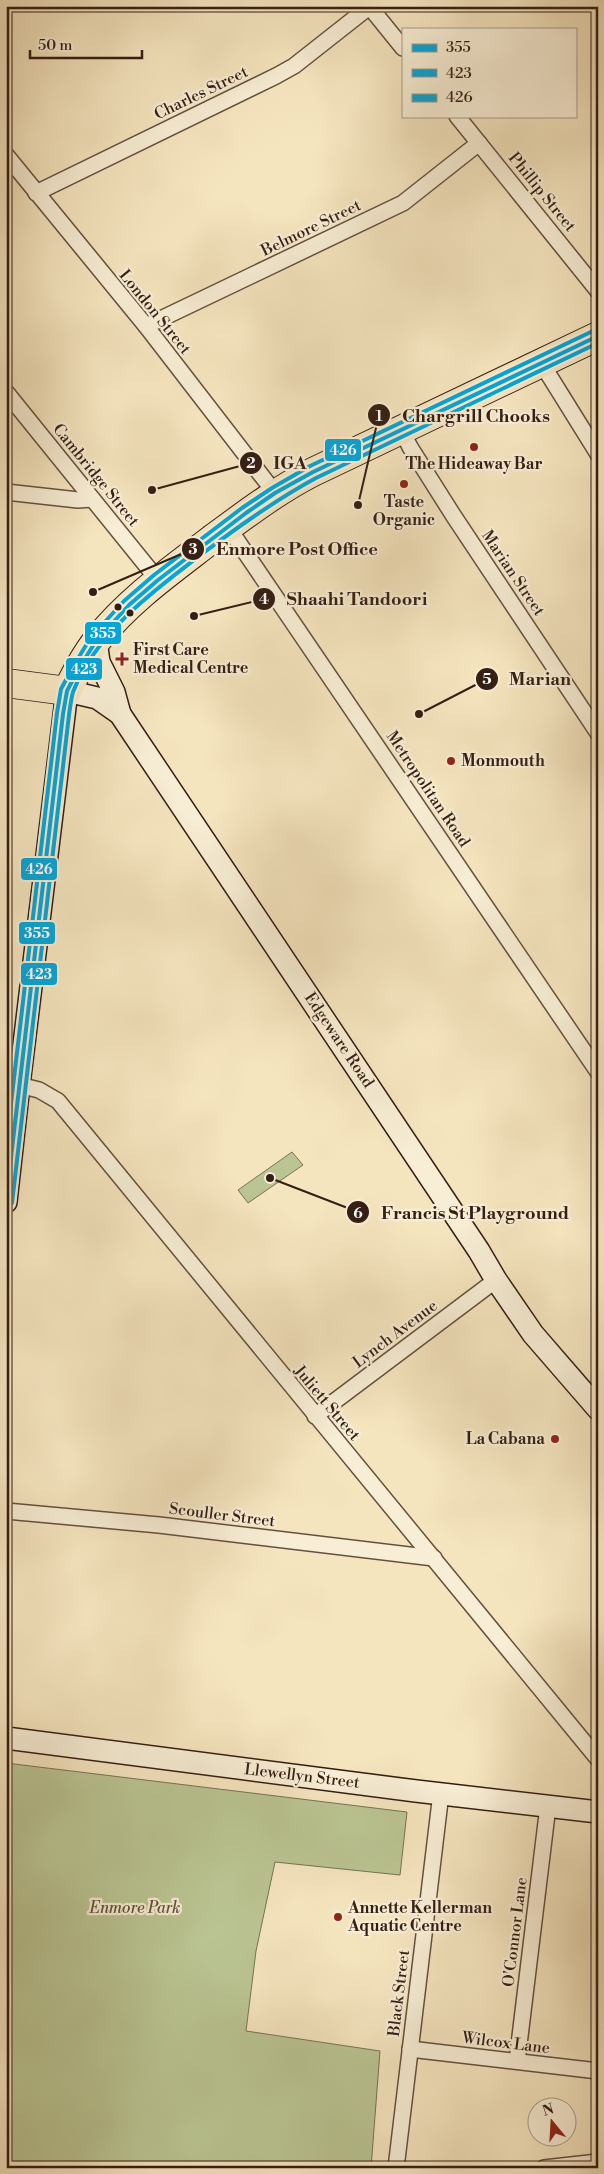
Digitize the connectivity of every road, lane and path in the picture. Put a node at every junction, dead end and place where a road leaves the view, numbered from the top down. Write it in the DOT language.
graph roads {
  1 [pos="369,6"];
  2 [pos="402,47"];
  3 [pos="459,118"];
  4 [pos="479,143"];
  5 [pos="6,155"];
  6 [pos="36,193"];
  7 [pos="598,291"];
  8 [pos="146,326"];
  9 [pos="598,336"];
  10 [pos="542,364"];
  11 [pos="6,392"];
  12 [pos="402,431"];
  13 [pos="598,454"];
  14 [pos="6,492"];
  15 [pos="275,492"];
  16 [pos="92,499"];
  17 [pos="228,527"];
  18 [pos="158,580"];
  19 [pos="96,641"];
  20 [pos="6,683"];
  21 [pos="67,691"];
  22 [pos="120,714"];
  23 [pos="598,733"];
  24 [pos="598,1072"];
  25 [pos="18,1085"];
  26 [pos="6,1202"];
  27 [pos="496,1280"];
  28 [pos="598,1410"];
  29 [pos="315,1416"];
  30 [pos="6,1511"];
  31 [pos="434,1558"];
  32 [pos="6,1738"];
  33 [pos="598,1759"];
  34 [pos="441,1793"];
  35 [pos="548,1806"];
  36 [pos="598,1812"];
  37 [pos="410,2049"];
  38 [pos="517,2062"];
  39 [pos="598,2071"];
  40 [pos="598,2162"];
  41 [pos="396,2168"];
  42 [pos="544,2168"];
  1 -- 2 [label="street"];
  1 -- 6 [label="street, Charles Street"];
  3 -- 4 [label="street, Phillip Street"];
  4 -- 7 [label="street, Phillip Street"];
  4 -- 8 [label="street, Belmore Street"];
  5 -- 6 [label="street, London Street"];
  6 -- 8 [label="street, London Street"];
  8 -- 15 [label="street, London Street"];
  9 -- 10 [label="highway"];
  10 -- 12 [label="highway"];
  10 -- 13 [label="street"];
  11 -- 16 [label="street, Cambridge Street"];
  12 -- 15 [label="highway"];
  12 -- 23 [label="street, Marian Street"];
  14 -- 16 [label="street"];
  15 -- 17 [label="highway"];
  16 -- 18 [label="street, Cambridge Street"];
  17 -- 18 [label="highway"];
  17 -- 24 [label="street, Metropolitan Road"];
  18 -- 19 [label="highway"];
  19 -- 21 [label="highway"];
  19 -- 22 [label="main road"];
  20 -- 21 [label="highway"];
  21 -- 22 [label="main road, Edgeware Road"];
  21 -- 25 [label="main road"];
  22 -- 27 [label="main road, Edgeware Road"];
  25 -- 26 [label="main road"];
  25 -- 29 [label="street, Juliett Street"];
  27 -- 28 [label="main road, Edgeware Road"];
  27 -- 29 [label="street, Lynch Avenue"];
  29 -- 31 [label="street, Juliett Street"];
  30 -- 31 [label="street, Scouller Street"];
  31 -- 33 [label="street, Juliett Street"];
  32 -- 34 [label="main road, Llewellyn Street"];
  34 -- 35 [label="main road, Llewellyn Street"];
  34 -- 37 [label="street, Black Street"];
  35 -- 36 [label="main road, Llewellyn Street"];
  35 -- 38 [label="street, O'Connor Lane"];
  37 -- 38 [label="street, Wilcox Lane"];
  37 -- 41 [label="street, Black Street"];
  38 -- 39 [label="street, Wilcox Lane"];
  40 -- 42 [label="street"];
}
